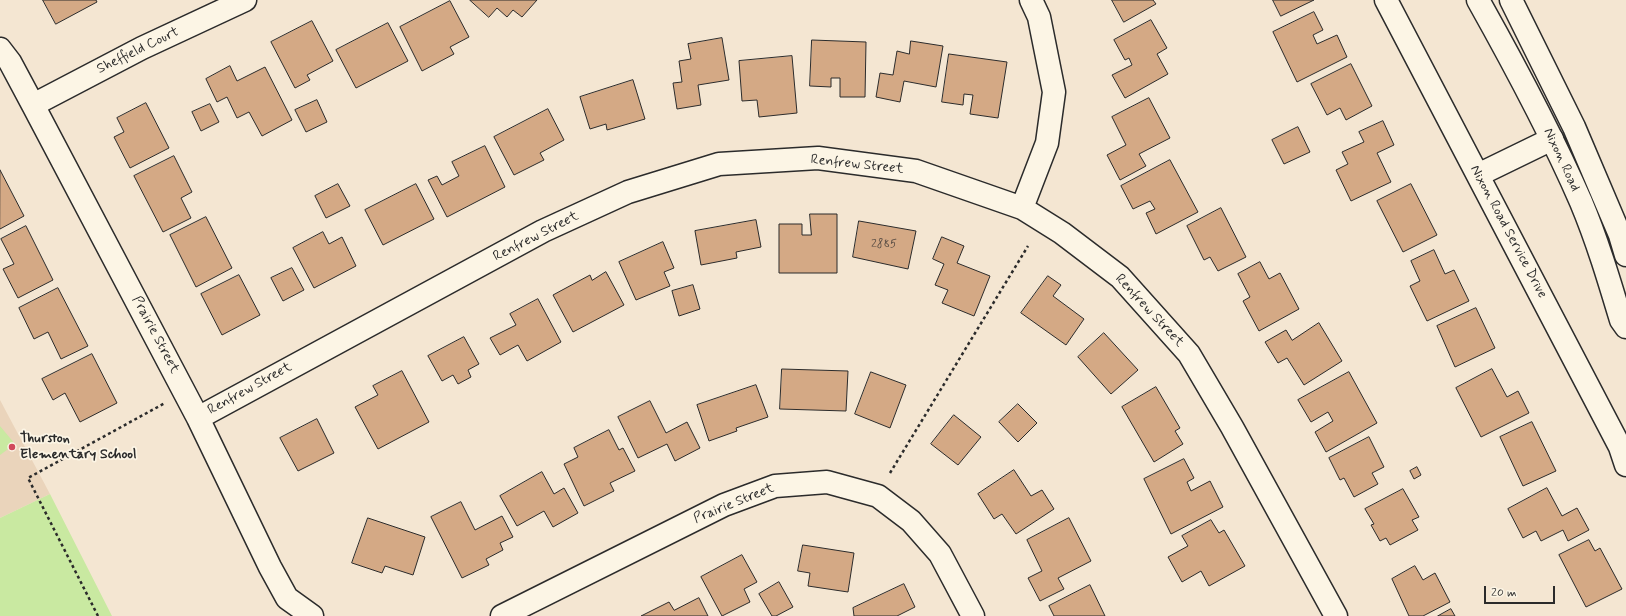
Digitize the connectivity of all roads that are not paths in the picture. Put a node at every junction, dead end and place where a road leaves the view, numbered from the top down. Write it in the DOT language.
graph roads {
  1 [pos="245,0"];
  2 [pos="1031,0"];
  3 [pos="1386,0"];
  4 [pos="1478,0"];
  5 [pos="1511,0"];
  6 [pos="0,49"];
  7 [pos="33,105"];
  8 [pos="1552,139"];
  9 [pos="1478,174"];
  10 [pos="1022,208"];
  11 [pos="1626,255"];
  12 [pos="1626,327"];
  13 [pos="198,418"];
  14 [pos="1626,465"];
  15 [pos="312,616"];
  16 [pos="502,616"];
  17 [pos="973,616"];
  18 [pos="1336,616"];
  1 -- 7 [label="street, Sheffield Court"];
  2 -- 10 [label="street"];
  3 -- 9 [label="street, Nixon Road Service Drive"];
  4 -- 8 [label="street, Nixon Road"];
  5 -- 11 [label="street, Nixon Road"];
  6 -- 7 [label="street, Prairie Street"];
  7 -- 13 [label="street, Prairie Street"];
  8 -- 9 [label="street"];
  8 -- 12 [label="street, Nixon Road"];
  9 -- 14 [label="street, Nixon Road Service Drive"];
  10 -- 13 [label="street, Renfrew Street"];
  10 -- 18 [label="street, Renfrew Street"];
  13 -- 15 [label="street, Prairie Street"];
  16 -- 17 [label="street, Prairie Street"];
}
